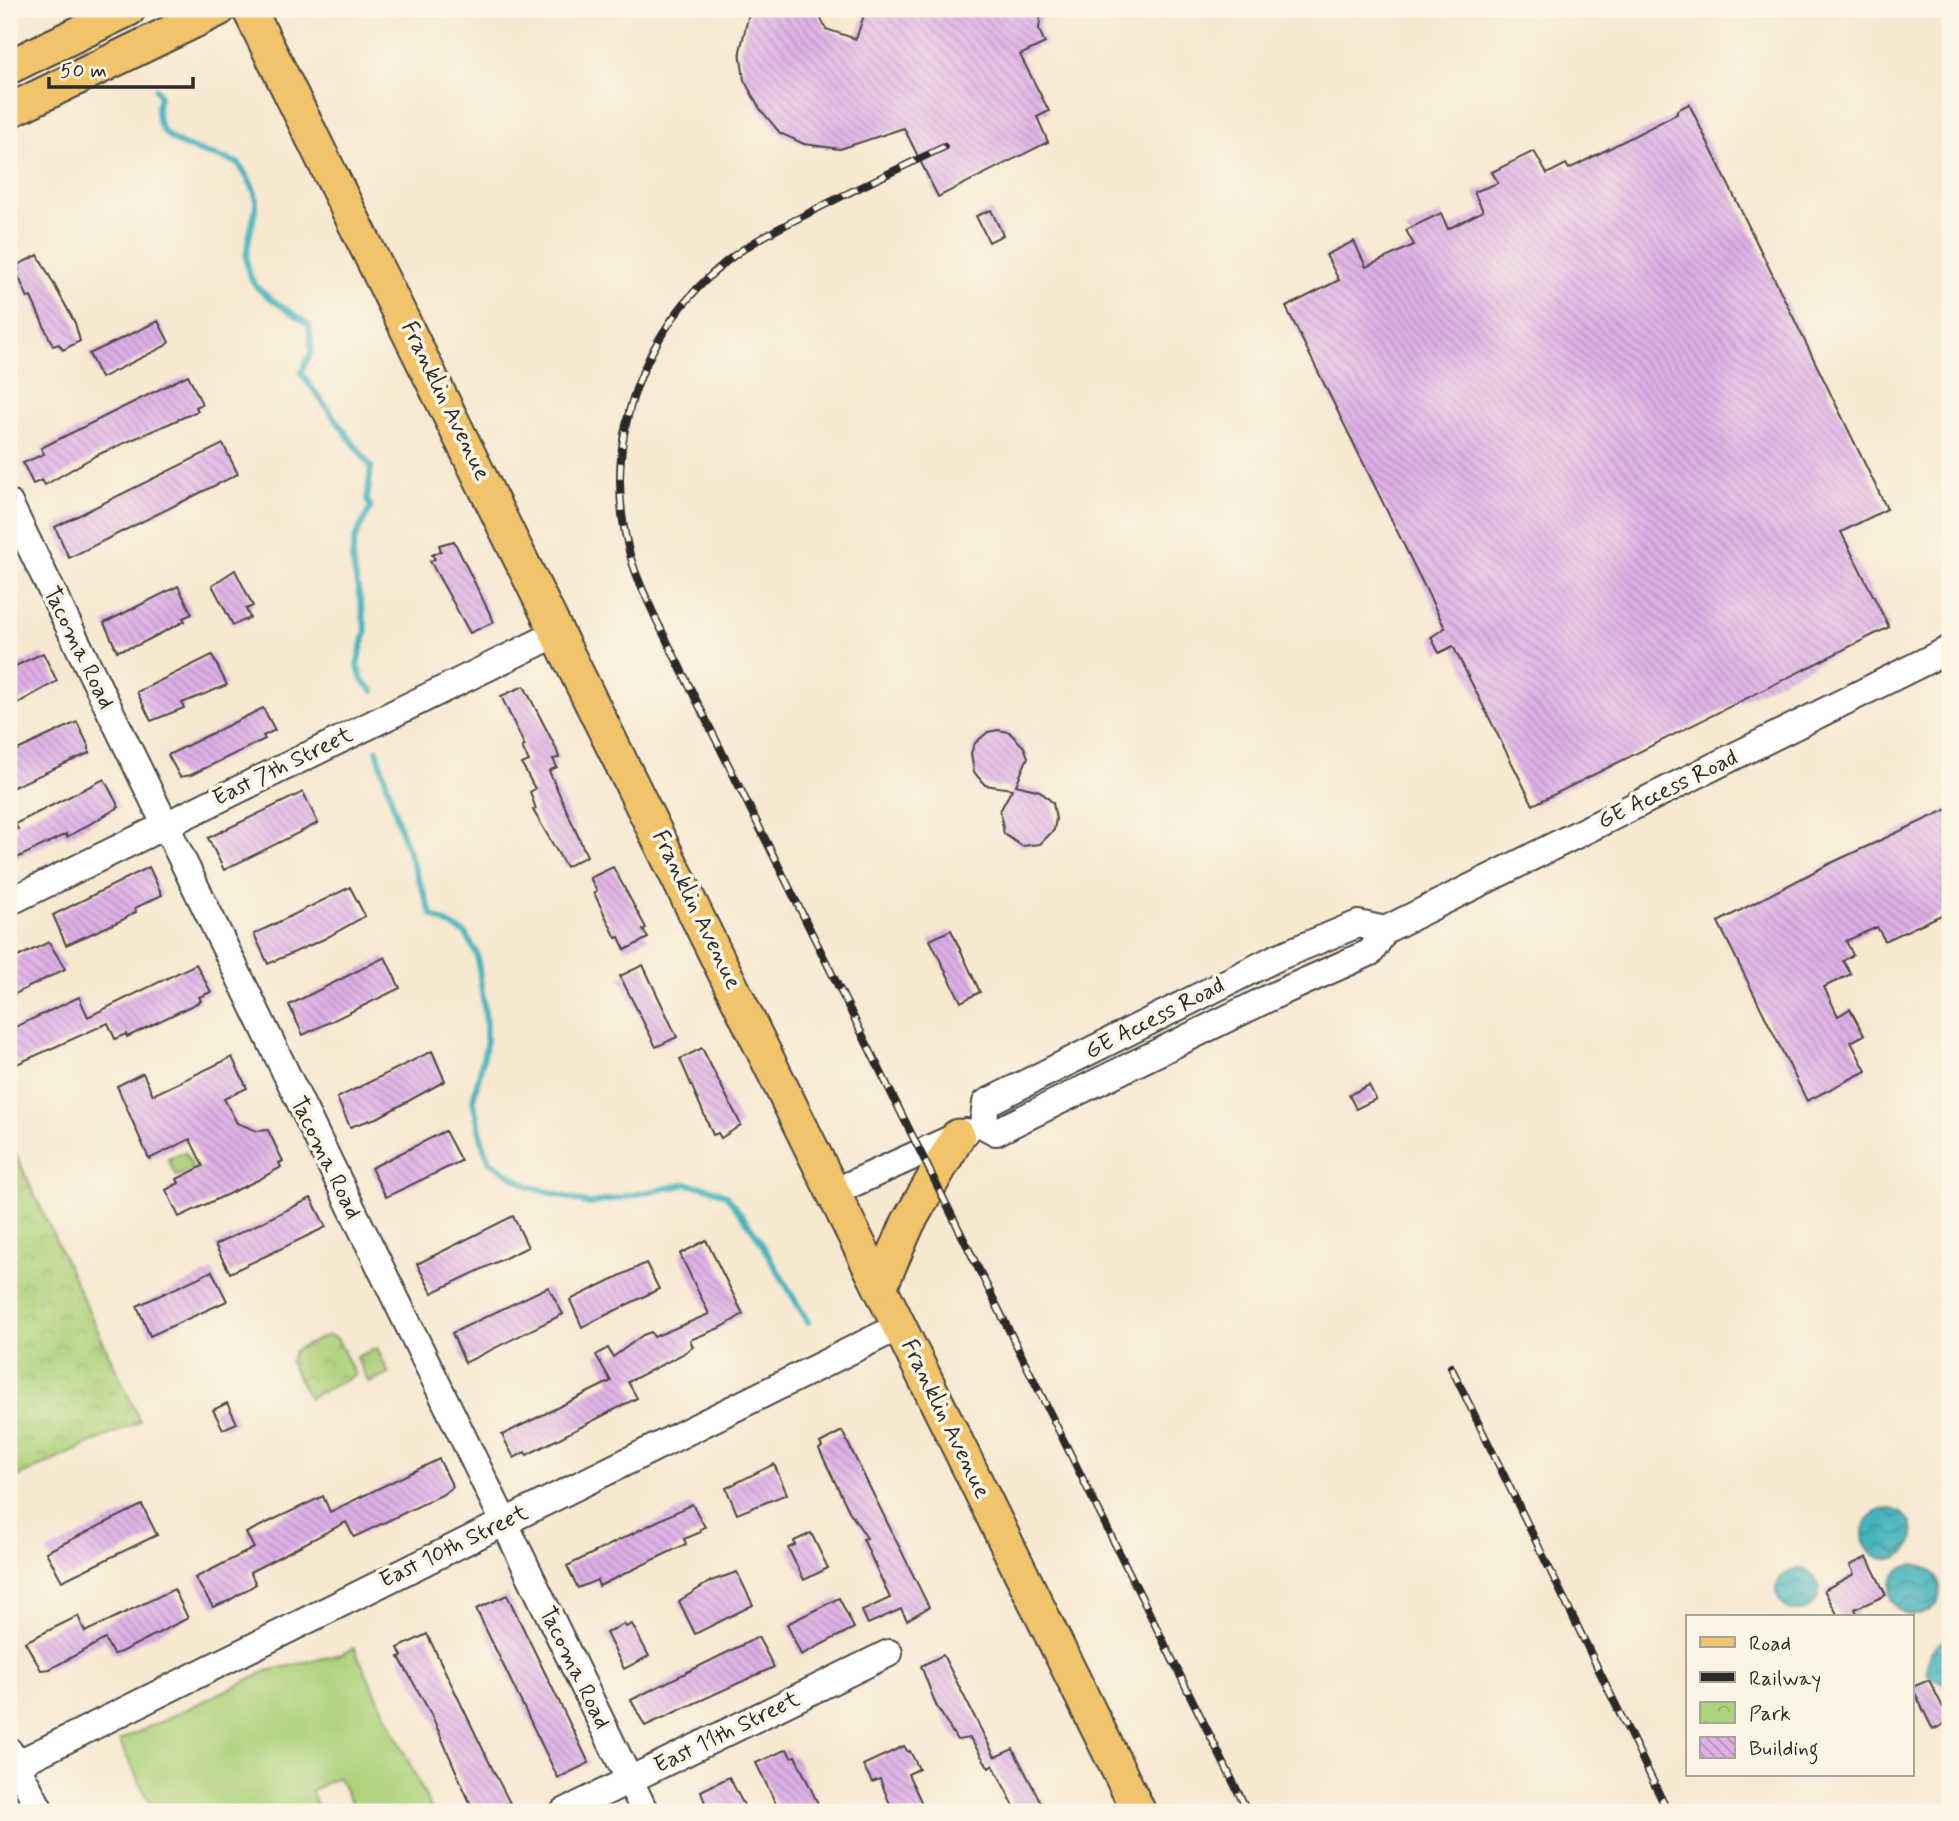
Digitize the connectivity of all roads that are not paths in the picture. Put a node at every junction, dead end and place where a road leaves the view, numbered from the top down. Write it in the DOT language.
graph roads {
  1 [pos="129,9"];
  2 [pos="219,9"];
  3 [pos="249,9"];
  4 [pos="9,67"];
  5 [pos="9,111"];
  6 [pos="9,503"];
  7 [pos="558,633"];
  8 [pos="1950,649"];
  9 [pos="164,826"];
  10 [pos="9,902"];
  11 [pos="970,1130"];
  12 [pos="834,1192"];
  13 [pos="881,1285"];
  14 [pos="900,1326"];
  15 [pos="502,1522"];
  16 [pos="889,1653"];
  17 [pos="11,1761"];
  18 [pos="629,1781"];
  19 [pos="41,1812"];
  20 [pos="564,1812"];
  21 [pos="645,1812"];
  22 [pos="1139,1812"];
  1 -- 4 [label="main road"];
  2 -- 5 [label="main road"];
  3 -- 7 [label="main road, Franklin Avenue"];
  6 -- 9 [label="street, Tacoma Road"];
  7 -- 9 [label="street, East 7th Street"];
  7 -- 12 [label="main road, Franklin Avenue"];
  8 -- 11 [label="street, GE Access Road"];
  9 -- 10 [label="street, East 7th Street"];
  9 -- 15 [label="street, Tacoma Road"];
  11 -- 12 [label="street, GE Access Road"];
  11 -- 13 [label="main road"];
  12 -- 13 [label="main road, Franklin Avenue"];
  13 -- 14 [label="main road, Franklin Avenue"];
  14 -- 15 [label="street, East 10th Street"];
  14 -- 22 [label="main road, Franklin Avenue"];
  15 -- 17 [label="street, East 10th Street"];
  15 -- 18 [label="street, Tacoma Road"];
  16 -- 18 [label="street, East 11th Street"];
  17 -- 19 [label="street"];
  18 -- 20 [label="street, East 11th Street"];
  18 -- 21 [label="street, Tacoma Road"];
}
